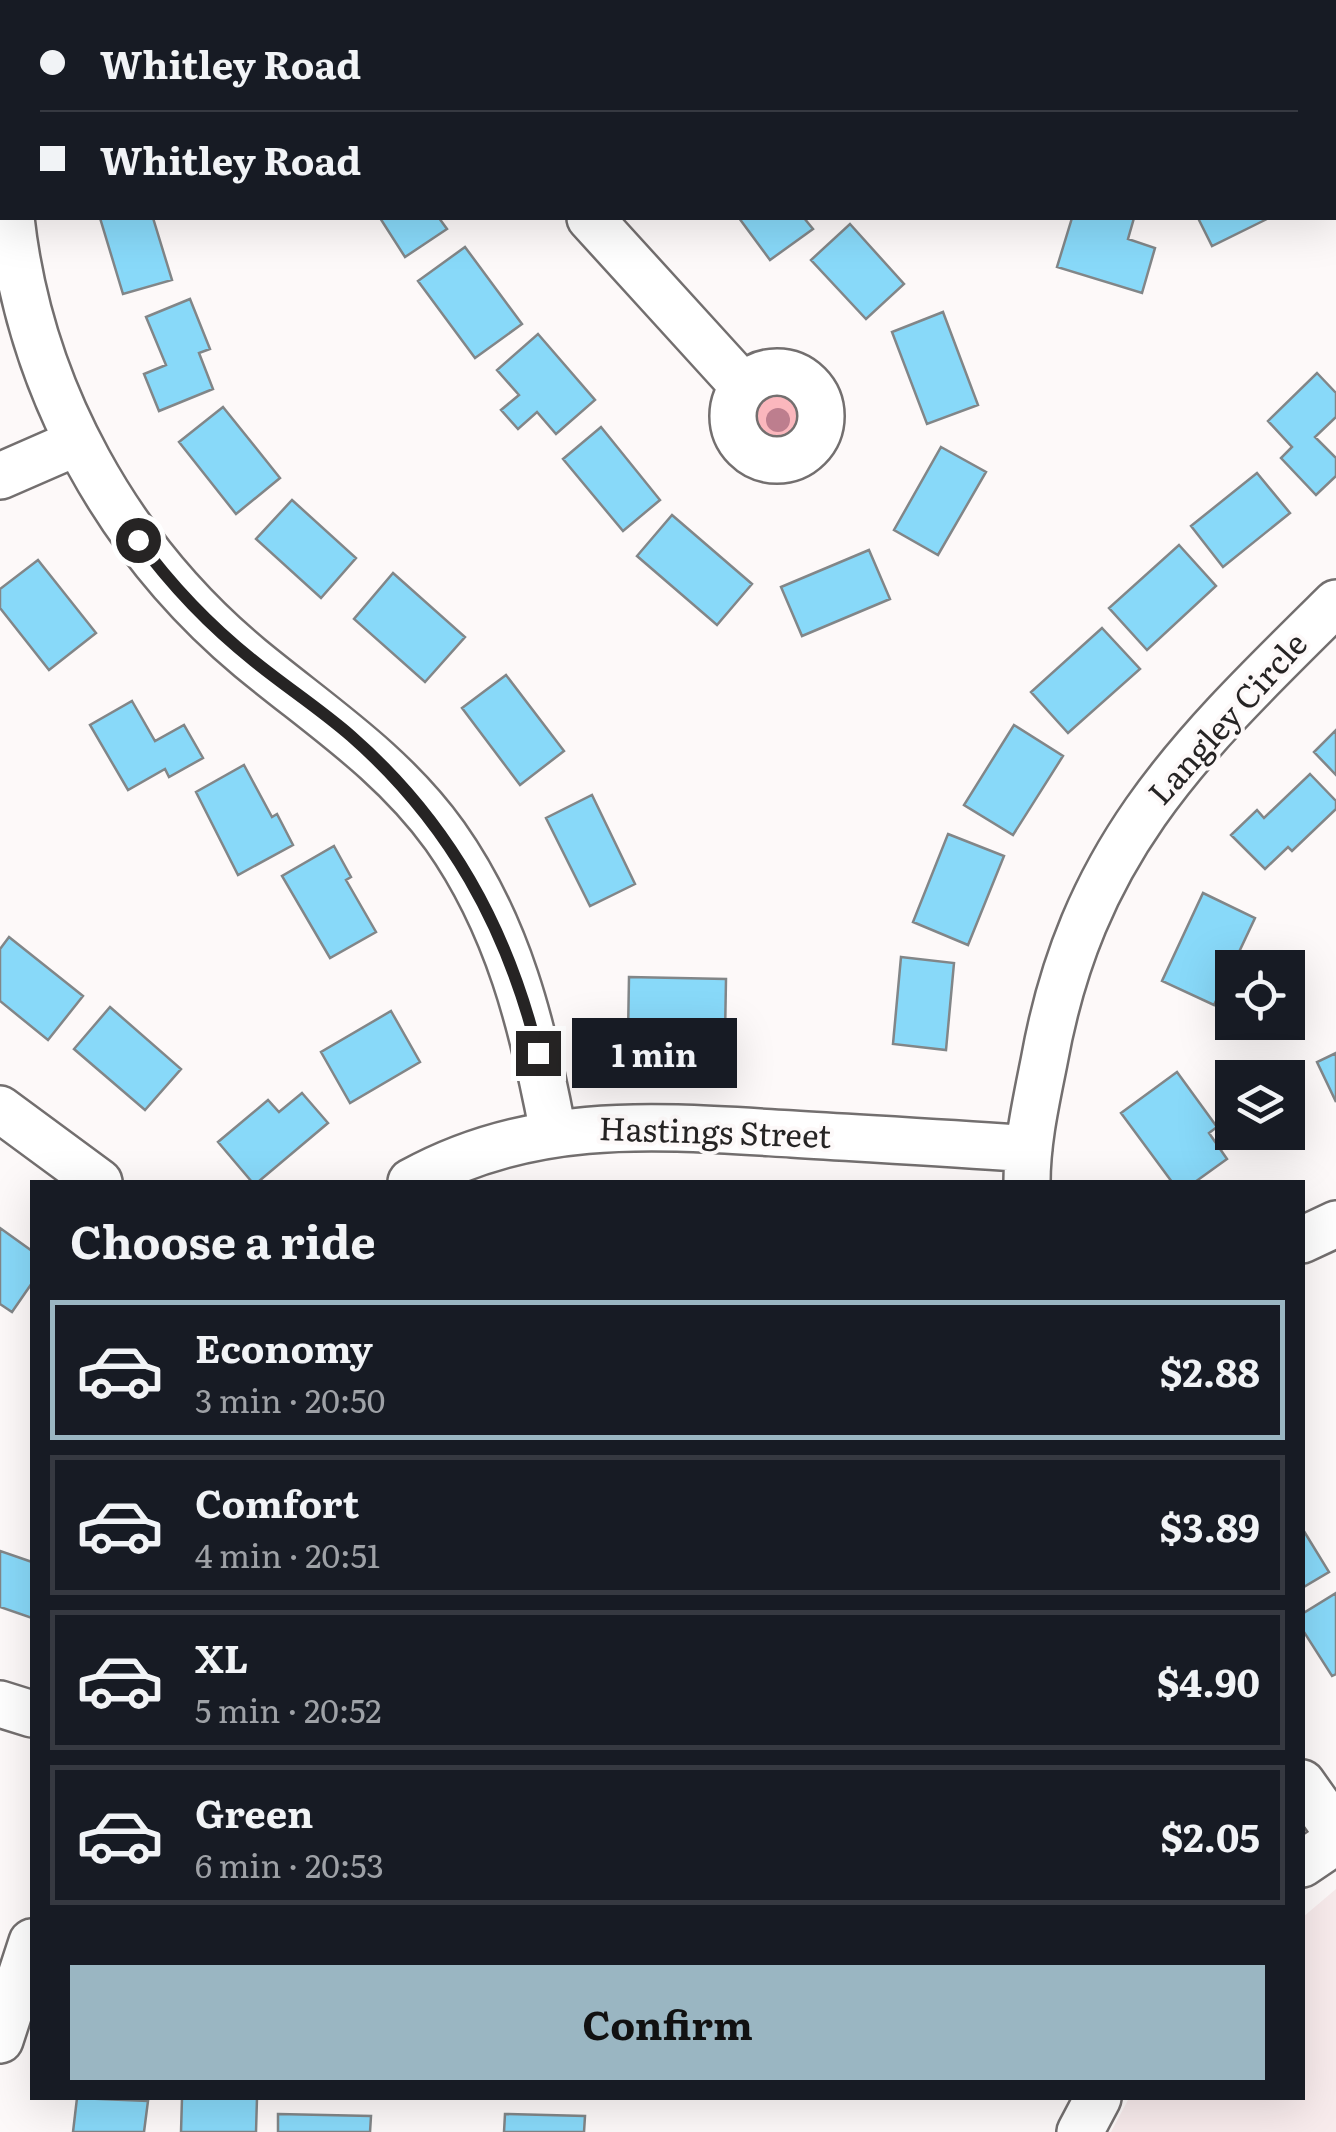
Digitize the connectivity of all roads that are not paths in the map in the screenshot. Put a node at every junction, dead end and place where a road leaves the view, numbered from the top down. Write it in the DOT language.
graph roads {
  1 [pos="11,220"];
  2 [pos="592,220"];
  3 [pos="743,386"];
  4 [pos="78,442"];
  5 [pos="0,476"];
  6 [pos="1336,602"];
  7 [pos="0,1108"];
  8 [pos="553,1132"];
  9 [pos="1028,1166"];
  10 [pos="96,1180"];
  11 [pos="416,1180"];
  12 [pos="1336,1224"];
  13 [pos="1305,1239"];
  14 [pos="0,1704"];
  15 [pos="30,1713"];
  16 [pos="1305,1787"];
  17 [pos="1336,1831"];
  18 [pos="1336,1841"];
  19 [pos="1305,1862"];
  20 [pos="30,1948"];
  21 [pos="0,2040"];
  22 [pos="1097,2100"];
  23 [pos="1080,2132"];
  1 -- 4 [label="street"];
  2 -- 3 [label="street"];
  4 -- 5 [label="street"];
  4 -- 8 [label="street"];
  6 -- 9 [label="street, Langley Circle"];
  7 -- 10 [label="street"];
  8 -- 9 [label="street, Hastings Street"];
  8 -- 11 [label="street, Hastings Street"];
  12 -- 13 [label="street"];
  14 -- 15 [label="street"];
  16 -- 17 [label="street"];
  18 -- 19 [label="street"];
  20 -- 21 [label="street"];
  22 -- 23 [label="street"];
}
